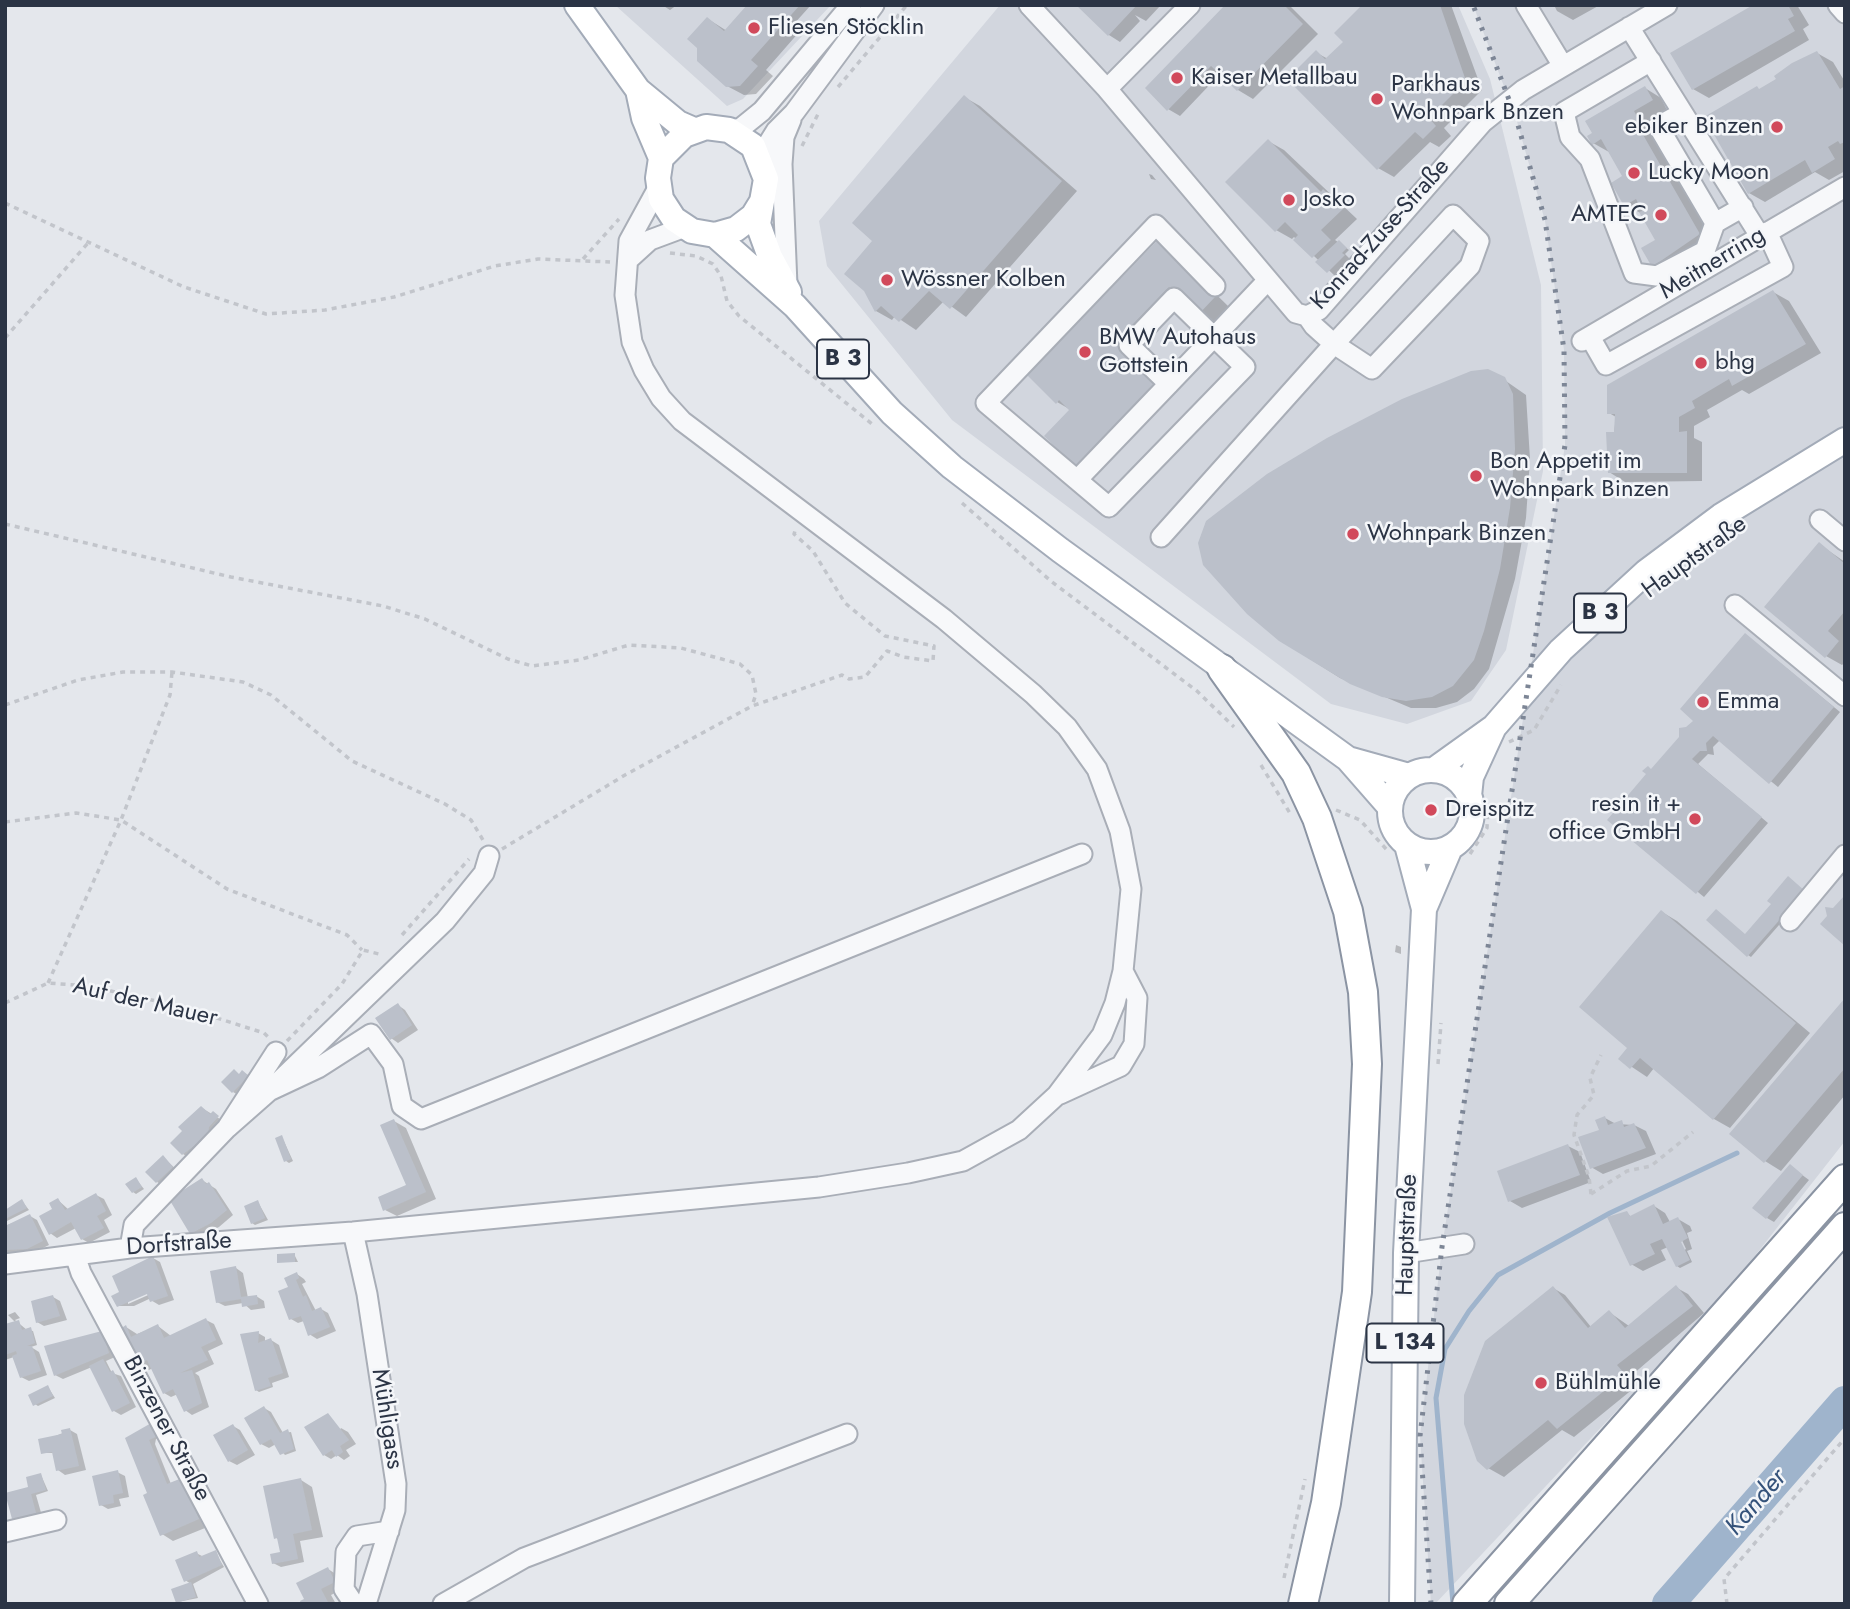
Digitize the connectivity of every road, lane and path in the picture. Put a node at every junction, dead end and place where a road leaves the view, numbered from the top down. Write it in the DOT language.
graph roads {
  1 [pos="577,5"];
  2 [pos="851,5"];
  3 [pos="874,5"];
  4 [pos="907,5"];
  5 [pos="1029,5"];
  6 [pos="1190,5"];
  7 [pos="1526,5"];
  8 [pos="1667,5"];
  9 [pos="1840,5"];
  10 [pos="1845,13"];
  11 [pos="1629,27"];
  12 [pos="1651,61"];
  13 [pos="1563,66"];
  14 [pos="1107,89"];
  15 [pos="638,90"];
  16 [pos="836,90"];
  17 [pos="823,105"];
  18 [pos="794,113"];
  19 [pos="1682,113"];
  20 [pos="694,130"];
  21 [pos="729,130"];
  22 [pos="800,152"];
  23 [pos="662,158"];
  24 [pos="764,168"];
  25 [pos="1845,187"];
  26 [pos="658,188"];
  27 [pos="5,203"];
  28 [pos="761,203"];
  29 [pos="1743,207"];
  30 [pos="626,216"];
  31 [pos="1715,223"];
  32 [pos="685,227"];
  33 [pos="1763,234"];
  34 [pos="715,235"];
  35 [pos="88,243"];
  36 [pos="669,253"];
  37 [pos="583,259"];
  38 [pos="627,262"];
  39 [pos="1268,280"];
  40 [pos="1215,286"];
  41 [pos="791,297"];
  42 [pos="1307,316"];
  43 [pos="1214,337"];
  44 [pos="5,338"];
  45 [pos="1334,344"];
  46 [pos="1169,384"];
  47 [pos="873,425"];
  48 [pos="1845,440"];
  49 [pos="1077,480"];
  50 [pos="957,499"];
  51 [pos="1820,520"];
  52 [pos="5,524"];
  53 [pos="794,534"];
  54 [pos="1161,537"];
  55 [pos="1845,541"];
  56 [pos="1735,605"];
  57 [pos="1222,669"];
  58 [pos="172,671"];
  59 [pos="1566,677"];
  60 [pos="1845,696"];
  61 [pos="5,705"];
  62 [pos="752,706"];
  63 [pos="1241,735"];
  64 [pos="1497,738"];
  65 [pos="1255,754"];
  66 [pos="1348,759"];
  67 [pos="1434,770"];
  68 [pos="1409,776"];
  69 [pos="1478,799"];
  70 [pos="1390,807"];
  71 [pos="1325,810"];
  72 [pos="1298,818"];
  73 [pos="121,820"];
  74 [pos="5,822"];
  75 [pos="1398,848"];
  76 [pos="1458,853"];
  77 [pos="482,854"];
  78 [pos="1082,854"];
  79 [pos="1845,855"];
  80 [pos="1424,909"];
  81 [pos="1790,921"];
  82 [pos="400,937"];
  83 [pos="392,947"];
  84 [pos="363,950"];
  85 [pos="1123,971"];
  86 [pos="48,983"];
  87 [pos="5,1003"];
  88 [pos="276,1052"];
  89 [pos="1601,1055"];
  90 [pos="269,1091"];
  91 [pos="1057,1095"];
  92 [pos="227,1128"];
  93 [pos="1693,1132"];
  94 [pos="1845,1179"];
  95 [pos="1845,1227"];
  96 [pos="353,1232"];
  97 [pos="1464,1244"];
  98 [pos="130,1248"];
  99 [pos="1406,1253"];
  100 [pos="75,1255"];
  101 [pos="5,1264"];
  102 [pos="847,1434"];
  103 [pos="1845,1438"];
  104 [pos="1306,1475"];
  105 [pos="56,1520"];
  106 [pos="389,1531"];
  107 [pos="5,1532"];
  108 [pos="1292,1597"];
  109 [pos="258,1604"];
  110 [pos="354,1604"];
  111 [pos="366,1604"];
  112 [pos="443,1604"];
  113 [pos="1402,1604"];
  114 [pos="1467,1604"];
  115 [pos="1509,1604"];
  116 [pos="1727,1604"];
  1 -- 15 [label="main road"];
  2 -- 21 [label="street"];
  3 -- 18 [label="street"];
  4 -- 16 [label="path"];
  5 -- 14 [label="street, Konrad-Zuse-Straße"];
  6 -- 14 [label="street"];
  7 -- 13 [label="street"];
  8 -- 11 [label="street"];
  9 -- 10 [label="street"];
  11 -- 12 [label="street"];
  11 -- 13 [label="street, Konrad-Zuse-Straße"];
  12 -- 19 [label="street"];
  12 -- 31 [label="street"];
  13 -- 42 [label="street, Konrad-Zuse-Straße"];
  14 -- 39 [label="street, Konrad-Zuse-Straße"];
  15 -- 20 [label="main road"];
  15 -- 23 [label="main road"];
  17 -- 22 [label="path"];
  18 -- 24 [label="street"];
  18 -- 41 [label="street"];
  19 -- 29 [label="street"];
  19 -- 31 [label="street"];
  20 -- 21 [label="main road"];
  20 -- 23 [label="main road"];
  21 -- 24 [label="main road"];
  23 -- 26 [label="main road"];
  24 -- 28 [label="main road"];
  25 -- 33 [label="street, Meitnerring"];
  26 -- 32 [label="main road"];
  26 -- 38 [label="street"];
  27 -- 35 [label="path"];
  28 -- 34 [label="main road"];
  28 -- 41 [label="main road, B 3"];
  29 -- 31 [label="street"];
  29 -- 33 [label="street"];
  30 -- 37 [label="path"];
  32 -- 34 [label="main road"];
  32 -- 38 [label="street"];
  33 -- 33 [label="street, Meitnerring"];
  34 -- 41 [label="main road, B 3"];
  35 -- 37 [label="path"];
  35 -- 44 [label="path"];
  36 -- 47 [label="path"];
  37 -- 38 [label="path"];
  38 -- 85 [label="street"];
  39 -- 42 [label="street, Konrad-Zuse-Straße"];
  39 -- 43 [label="street"];
  40 -- 49 [label="street"];
  41 -- 57 [label="main road, B 3"];
  42 -- 45 [label="street"];
  43 -- 46 [label="street"];
  43 -- 46 [label="street"];
  43 -- 49 [label="street"];
  45 -- 45 [label="street"];
  45 -- 54 [label="street"];
  46 -- 49 [label="street"];
  48 -- 64 [label="main road, Hauptstraße / B 3"];
  50 -- 63 [label="path"];
  51 -- 55 [label="street"];
  52 -- 62 [label="path"];
  53 -- 62 [label="path"];
  56 -- 60 [label="street"];
  57 -- 66 [label="main road, B 3"];
  57 -- 108 [label="highway"];
  58 -- 61 [label="path"];
  58 -- 73 [label="path"];
  58 -- 77 [label="path"];
  59 -- 64 [label="path"];
  62 -- 77 [label="path"];
  64 -- 67 [label="main road, Hauptstraße / B 3"];
  64 -- 69 [label="main road, Hauptstraße / B 3"];
  65 -- 72 [label="path"];
  66 -- 68 [label="main road, B 3"];
  66 -- 70 [label="main road, B 3"];
  67 -- 68 [label="main road, Hauptstraße / B 3"];
  67 -- 69 [label="main road"];
  68 -- 70 [label="main road"];
  69 -- 76 [label="main road, Hauptstraße / B 3"];
  69 -- 76 [label="path"];
  70 -- 75 [label="main road, Hauptstraße / B 3"];
  71 -- 75 [label="path"];
  73 -- 74 [label="path"];
  73 -- 84 [label="path"];
  73 -- 86 [label="path"];
  75 -- 76 [label="main road"];
  75 -- 80 [label="main road, Hauptstraße / L 134"];
  76 -- 80 [label="main road, Hauptstraße / L 134"];
  77 -- 82 [label="path"];
  77 -- 90 [label="street"];
  78 -- 90 [label="street"];
  79 -- 81 [label="street"];
  80 -- 99 [label="main road, Hauptstraße / L 134"];
  83 -- 84 [label="path"];
  84 -- 88 [label="path"];
  85 -- 91 [label="street"];
  85 -- 91 [label="street"];
  86 -- 87 [label="path, Auf der Mauer"];
  86 -- 88 [label="path, Auf der Mauer"];
  88 -- 92 [label="street"];
  89 -- 93 [label="path"];
  90 -- 92 [label="street"];
  91 -- 96 [label="street, Dorfstraße"];
  92 -- 98 [label="street"];
  94 -- 114 [label="highway"];
  95 -- 115 [label="highway"];
  96 -- 98 [label="street, Dorfstraße"];
  96 -- 106 [label="street, Mühligass"];
  97 -- 99 [label="street"];
  98 -- 100 [label="street, Dorfstraße"];
  99 -- 113 [label="main road, Hauptstraße / L 134"];
  100 -- 101 [label="street, Dorfstraße"];
  100 -- 109 [label="street, Binzener Straße"];
  102 -- 112 [label="street"];
  103 -- 116 [label="path"];
  104 -- 108 [label="path"];
  105 -- 107 [label="street"];
  106 -- 110 [label="street"];
  106 -- 111 [label="street, Mühligass"];
}
